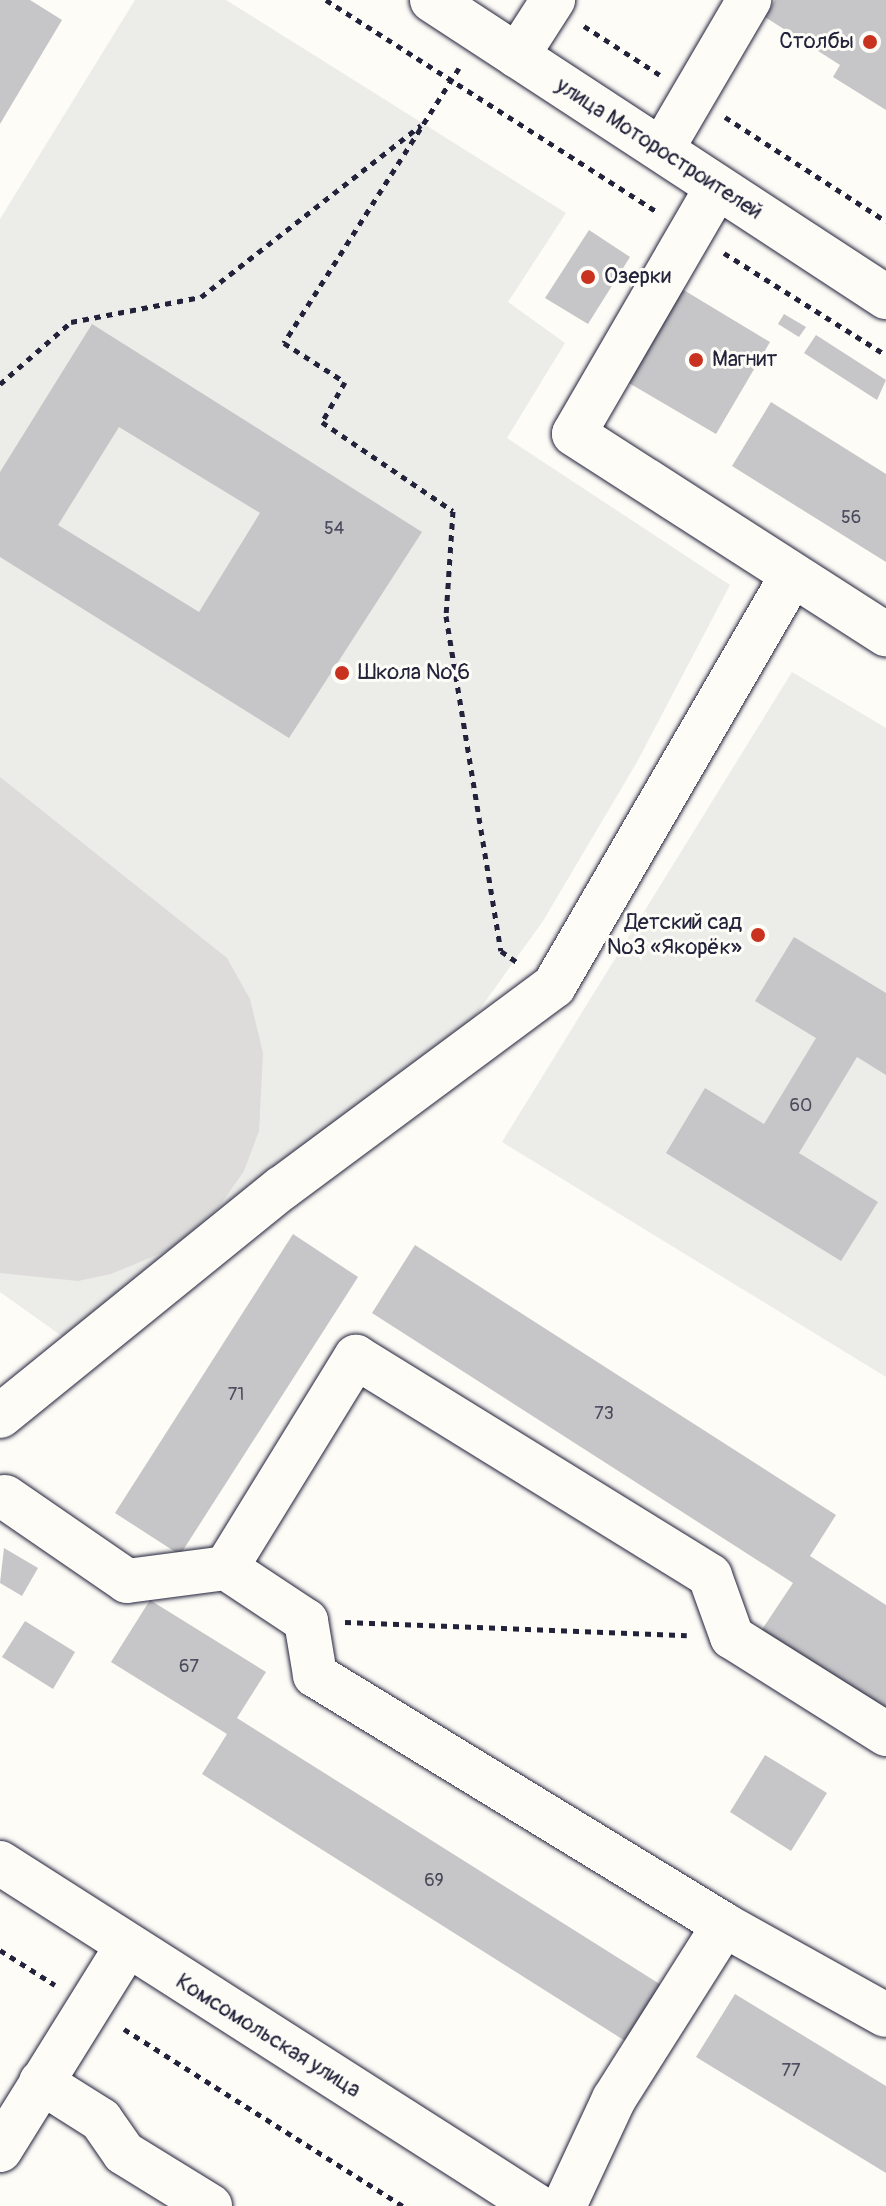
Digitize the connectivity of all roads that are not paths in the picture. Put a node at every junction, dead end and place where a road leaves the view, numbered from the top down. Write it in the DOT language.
graph roads {
  1 [pos="432,0"];
  2 [pos="553,0"];
  3 [pos="749,0"];
  4 [pos="517,56"];
  5 [pos="662,149"];
  6 [pos="717,187"];
  7 [pos="886,297"];
  8 [pos="792,576"];
  9 [pos="886,634"];
  10 [pos="0,1416"];
  11 [pos="2,1490"];
  12 [pos="226,1568"];
  13 [pos="886,1734"];
  14 [pos="0,1863"];
  15 [pos="724,1925"];
  16 [pos="127,1946"];
  17 [pos="886,2015"];
  18 [pos="41,2082"];
  19 [pos="0,2150"];
  20 [pos="517,2201"];
  21 [pos="210,2206"];
  22 [pos="564,2206"];
  1 -- 4 [label="street, улица Моторостроителей"];
  2 -- 4 [label="street"];
  3 -- 5 [label="street"];
  4 -- 5 [label="street, улица Моторостроителей"];
  5 -- 6 [label="street, улица Моторостроителей"];
  6 -- 7 [label="street, улица Моторостроителей"];
  6 -- 8 [label="street"];
  8 -- 9 [label="street"];
  8 -- 10 [label="street"];
  11 -- 12 [label="street"];
  12 -- 13 [label="street"];
  12 -- 15 [label="street"];
  14 -- 16 [label="street, Комсомольская улица"];
  15 -- 17 [label="street"];
  15 -- 22 [label="street"];
  16 -- 18 [label="street"];
  16 -- 20 [label="street, Комсомольская улица"];
  18 -- 19 [label="street"];
  18 -- 21 [label="street"];
}
